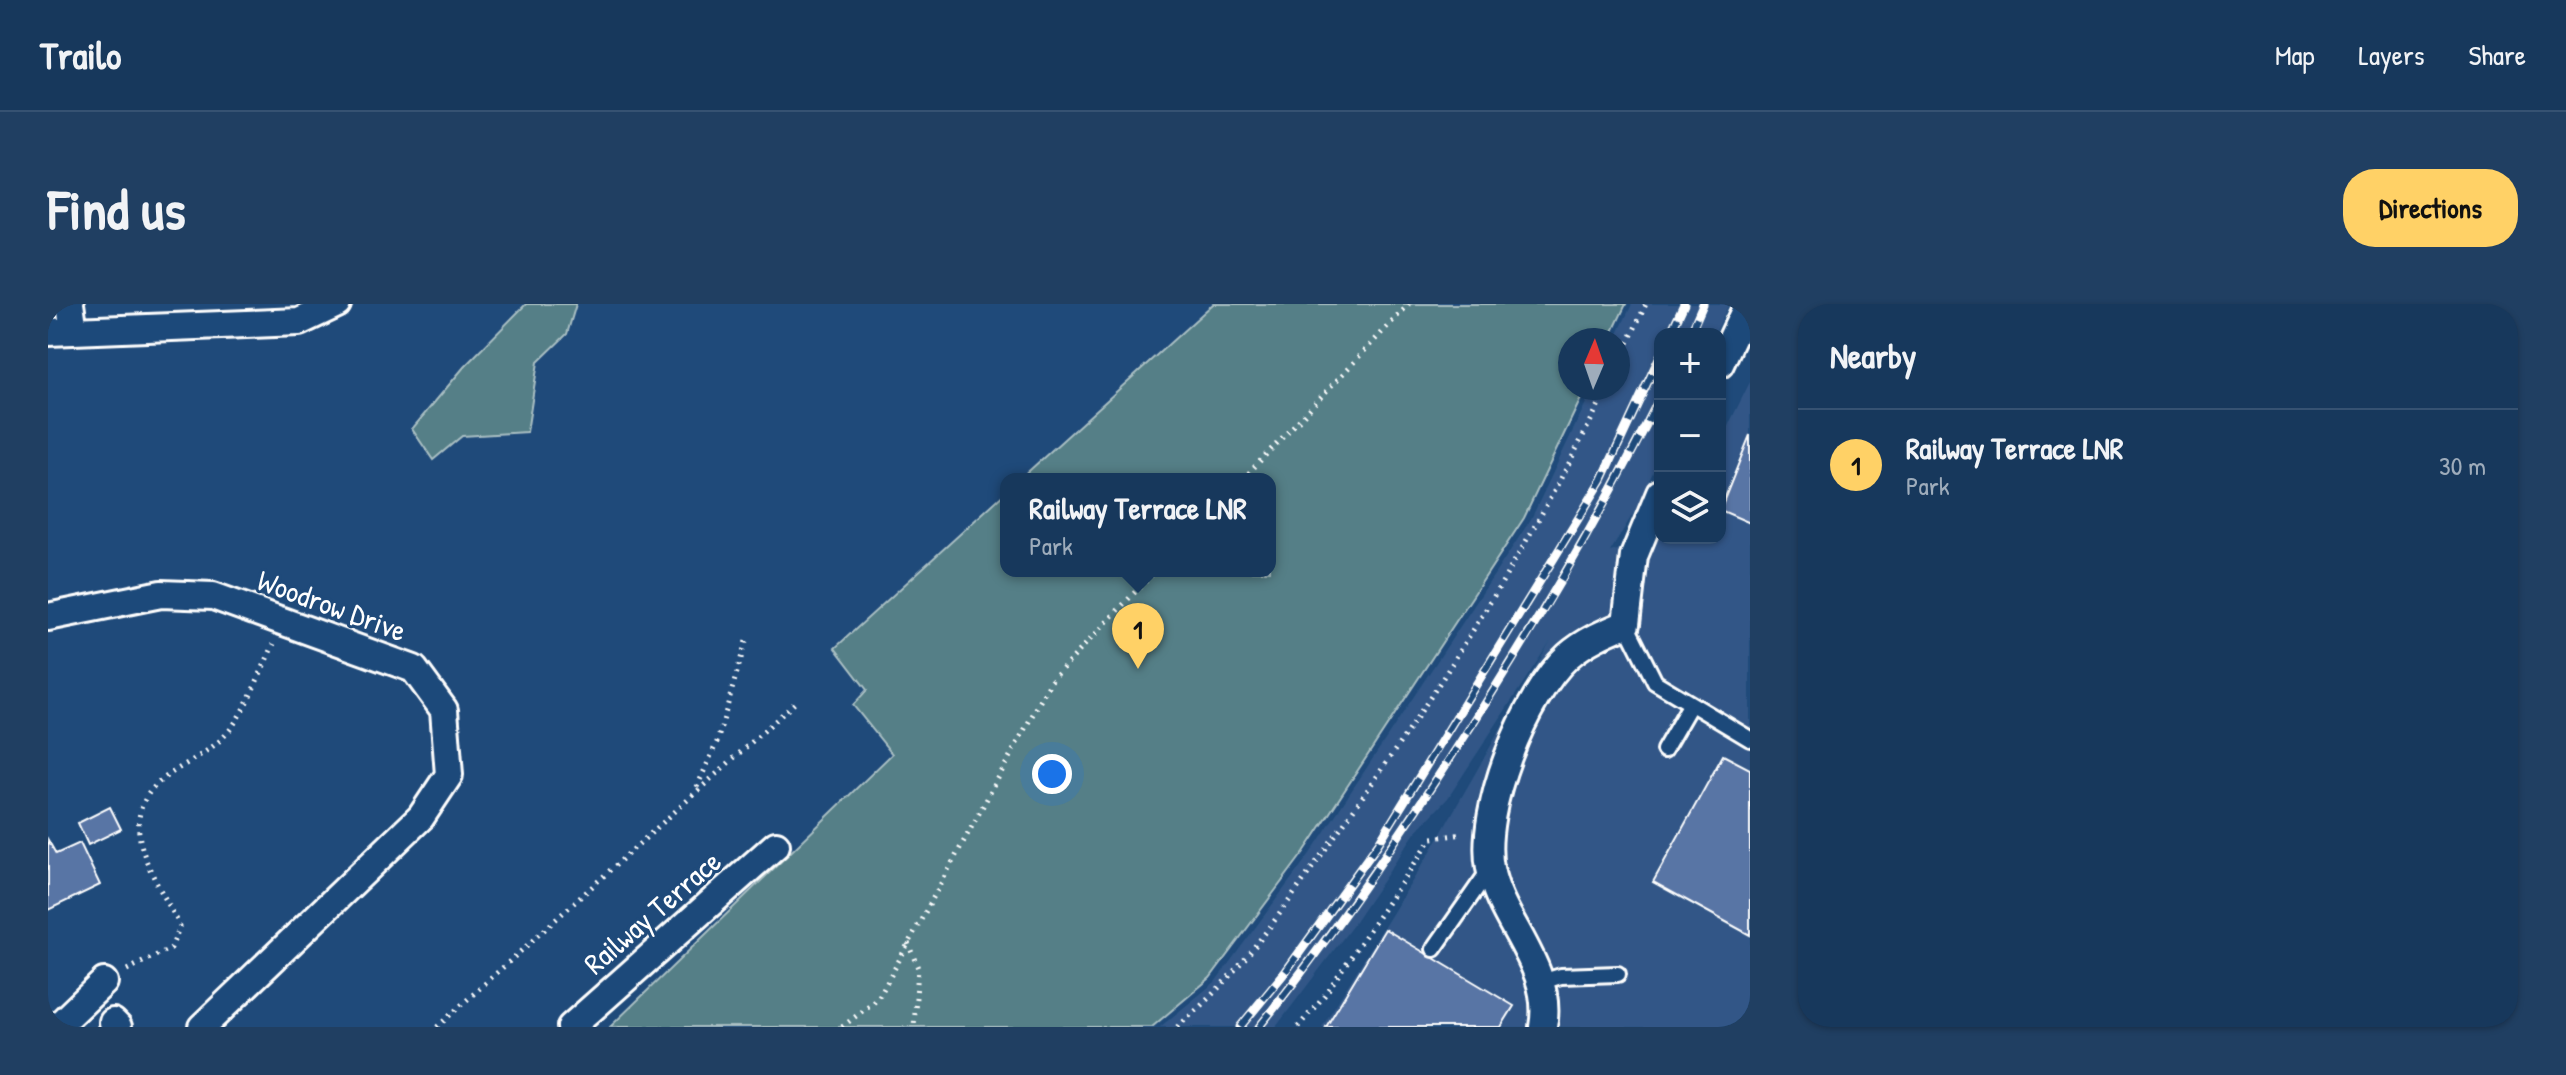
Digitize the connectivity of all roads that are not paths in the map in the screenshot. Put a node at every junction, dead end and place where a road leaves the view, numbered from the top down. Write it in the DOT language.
graph roads {
  1 [pos="70,304"];
  2 [pos="337,304"];
  3 [pos="1748,304"];
  4 [pos="61,332"];
  5 [pos="1726,351"];
  6 [pos="1654,508"];
  7 [pos="48,617"];
  8 [pos="1626,624"];
  9 [pos="1690,705"];
  10 [pos="1750,739"];
  11 [pos="1664,750"];
  12 [pos="776,845"];
  13 [pos="1490,869"];
  14 [pos="1434,949"];
  15 [pos="1618,974"];
  16 [pos="104,982"];
  17 [pos="1541,982"];
  18 [pos="57,1027"];
  19 [pos="202,1027"];
  20 [pos="571,1027"];
  21 [pos="1543,1027"];
  1 -- 4 [label="street"];
  2 -- 4 [label="street"];
  3 -- 5 [label="street"];
  6 -- 8 [label="street"];
  7 -- 19 [label="street, Woodrow Drive"];
  8 -- 9 [label="lane"];
  8 -- 13 [label="street"];
  9 -- 10 [label="lane"];
  9 -- 11 [label="lane"];
  12 -- 20 [label="street, Railway Terrace"];
  13 -- 14 [label="lane"];
  13 -- 17 [label="street"];
  15 -- 17 [label="lane"];
  16 -- 18 [label="street"];
  17 -- 21 [label="street"];
}
